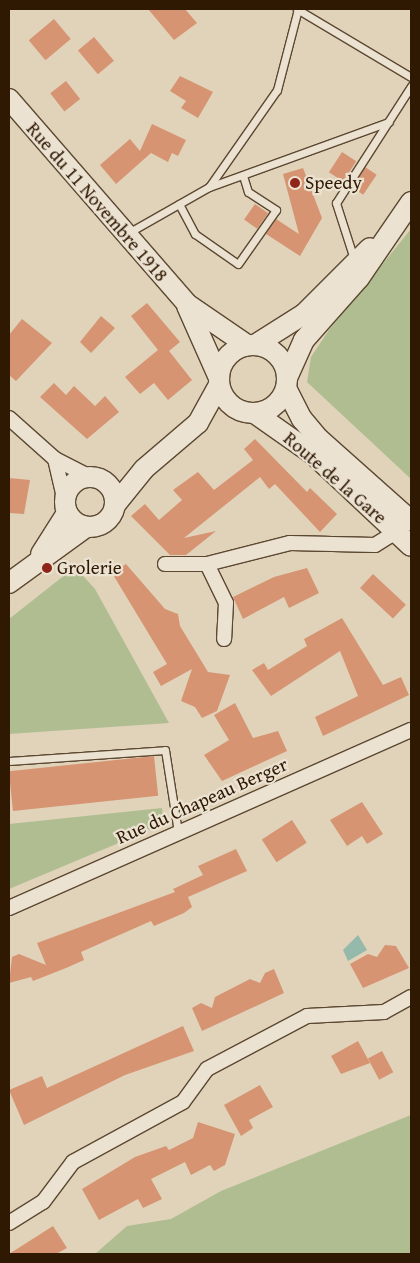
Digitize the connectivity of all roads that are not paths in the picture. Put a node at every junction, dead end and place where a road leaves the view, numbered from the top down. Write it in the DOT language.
graph roads {
  1 [pos="297,9"];
  2 [pos="411,77"];
  3 [pos="411,86"];
  4 [pos="9,99"];
  5 [pos="390,122"];
  6 [pos="243,176"];
  7 [pos="209,187"];
  8 [pos="411,202"];
  9 [pos="179,204"];
  10 [pos="393,227"];
  11 [pos="125,235"];
  12 [pos="355,262"];
  13 [pos="187,304"];
  14 [pos="251,345"];
  15 [pos="219,382"];
  16 [pos="287,383"];
  17 [pos="248,413"];
  18 [pos="9,418"];
  19 [pos="198,423"];
  20 [pos="55,459"];
  21 [pos="144,469"];
  22 [pos="97,478"];
  23 [pos="115,506"];
  24 [pos="66,508"];
  25 [pos="404,526"];
  26 [pos="86,527"];
  27 [pos="411,546"];
  28 [pos="38,558"];
  29 [pos="165,564"];
  30 [pos="207,564"];
  31 [pos="9,583"];
  32 [pos="224,638"];
  33 [pos="411,730"];
  34 [pos="9,761"];
  35 [pos="178,832"];
  36 [pos="9,908"];
  37 [pos="411,997"];
  38 [pos="9,1223"];
  1 -- 2 [label="lane"];
  1 -- 7 [label="lane"];
  3 -- 5 [label="lane"];
  4 -- 11 [label="street, Rue du 11 Novembre 1918"];
  5 -- 6 [label="lane"];
  5 -- 12 [label="lane"];
  6 -- 7 [label="lane"];
  6 -- 9 [label="lane"];
  7 -- 9 [label="lane"];
  8 -- 10 [label="street"];
  9 -- 11 [label="lane"];
  10 -- 12 [label="street"];
  10 -- 16 [label="street"];
  11 -- 13 [label="street, Rue du 11 Novembre 1918"];
  12 -- 14 [label="street"];
  13 -- 14 [label="street, Rue du 11 Novembre 1918"];
  13 -- 15 [label="street, Rue du 11 Novembre 1918"];
  14 -- 15 [label="street"];
  14 -- 16 [label="street"];
  15 -- 17 [label="street"];
  15 -- 19 [label="street"];
  16 -- 17 [label="street"];
  16 -- 25 [label="street, Route de la Gare"];
  17 -- 19 [label="street"];
  17 -- 25 [label="street, Route de la Gare"];
  18 -- 20 [label="street"];
  19 -- 21 [label="street"];
  20 -- 22 [label="street"];
  20 -- 24 [label="street"];
  21 -- 22 [label="street"];
  21 -- 23 [label="street"];
  22 -- 23 [label="street"];
  22 -- 24 [label="street"];
  23 -- 26 [label="street"];
  24 -- 26 [label="street"];
  24 -- 28 [label="street"];
  25 -- 27 [label="street, Route de la Gare"];
  25 -- 30 [label="street"];
  26 -- 28 [label="street"];
  28 -- 31 [label="street"];
  29 -- 30 [label="street"];
  30 -- 32 [label="street"];
  33 -- 35 [label="street, Rue du Chapeau Berger"];
  34 -- 35 [label="lane"];
  35 -- 36 [label="street, Rue du Chapeau Berger"];
  37 -- 38 [label="street"];
}
